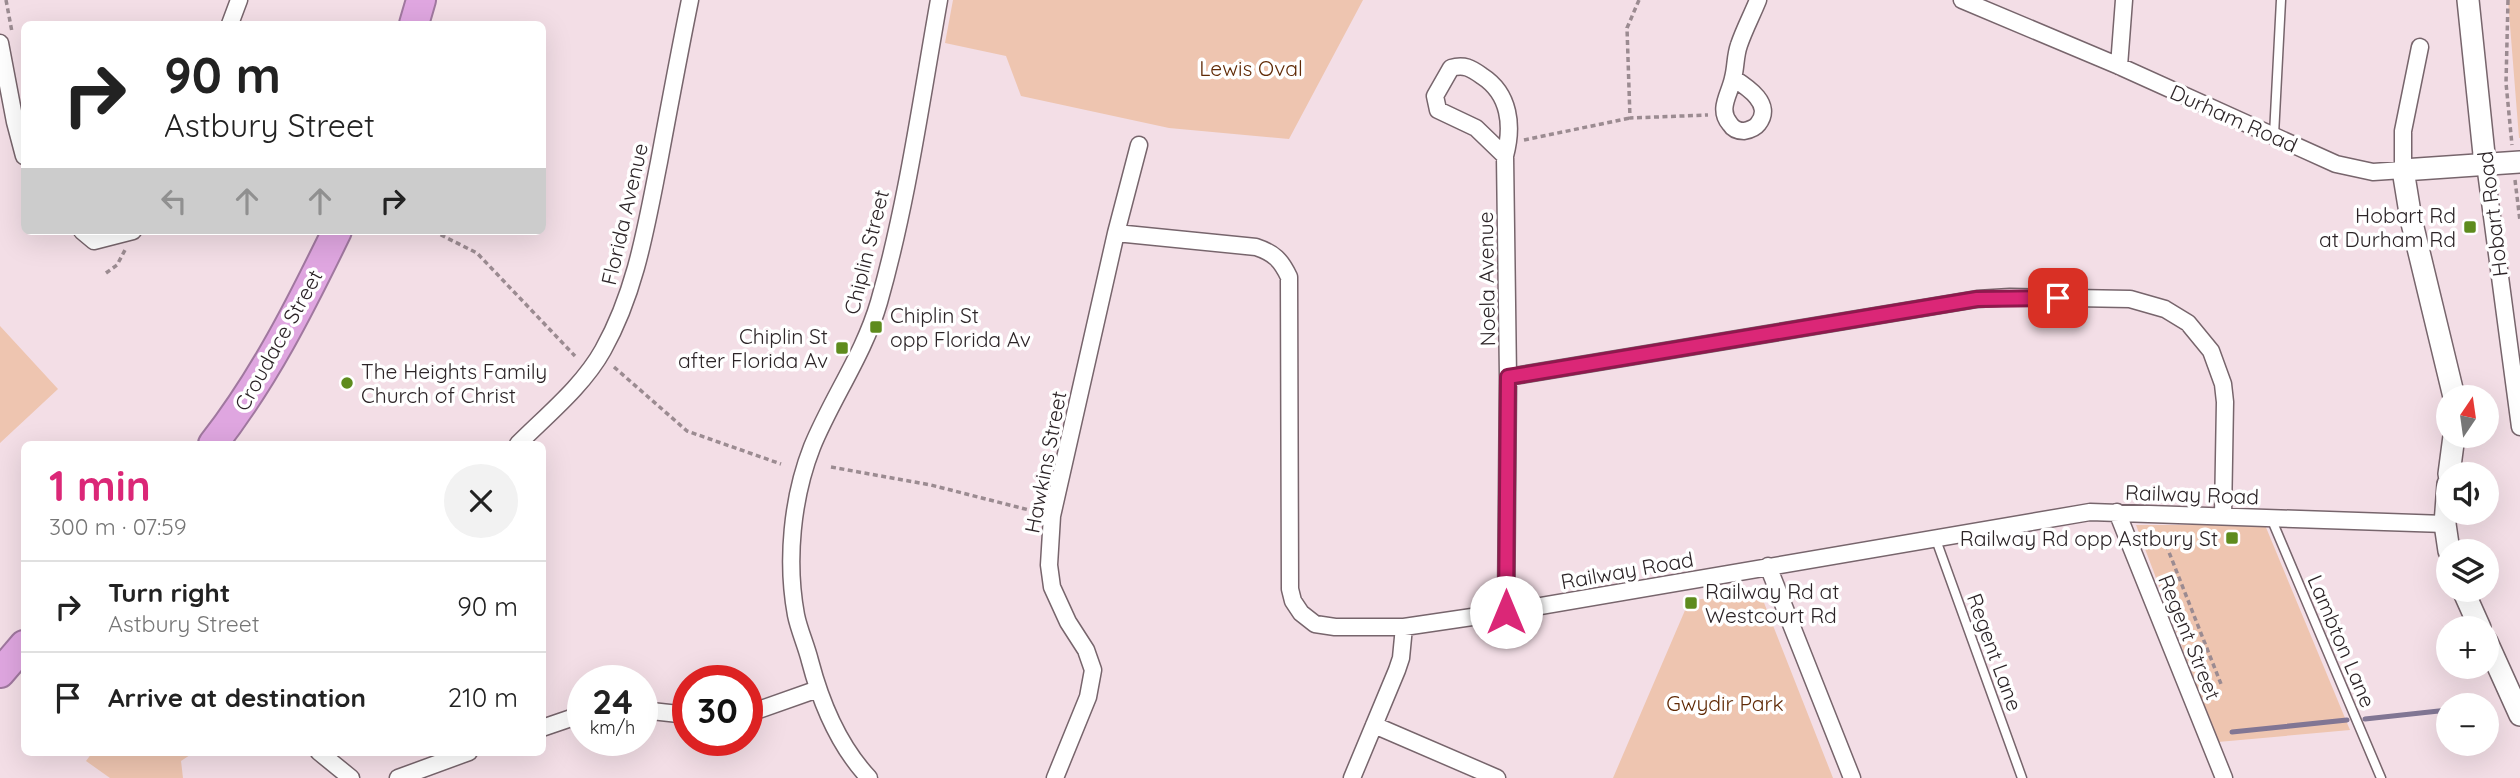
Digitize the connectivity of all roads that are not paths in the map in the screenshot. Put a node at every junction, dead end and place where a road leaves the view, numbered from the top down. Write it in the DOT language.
graph roads {
  1 [pos="239,0"];
  2 [pos="421,0"];
  3 [pos="690,0"];
  4 [pos="939,0"];
  5 [pos="1758,0"];
  6 [pos="1962,0"];
  7 [pos="2124,0"];
  8 [pos="2281,0"];
  9 [pos="2468,0"];
  10 [pos="231,21"];
  11 [pos="415,21"];
  12 [pos="0,43"];
  13 [pos="2420,47"];
  14 [pos="2119,66"];
  15 [pos="1733,78"];
  16 [pos="2274,135"];
  17 [pos="21,145"];
  18 [pos="1139,145"];
  19 [pos="1505,156"];
  20 [pos="2515,157"];
  21 [pos="2485,164"];
  22 [pos="2403,170"];
  23 [pos="1116,233"];
  24 [pos="87,235"];
  25 [pos="117,235"];
  26 [pos="335,235"];
  27 [pos="2516,366"];
  28 [pos="1508,377"];
  29 [pos="2451,385"];
  30 [pos="2520,427"];
  31 [pos="216,441"];
  32 [pos="521,441"];
  33 [pos="2117,512"];
  34 [pos="2223,516"];
  35 [pos="2271,518"];
  36 [pos="2436,524"];
  37 [pos="1935,537"];
  38 [pos="1768,566"];
  39 [pos="1506,612"];
  40 [pos="1404,627"];
  41 [pos="21,648"];
  42 [pos="2499,669"];
  43 [pos="0,673"];
  44 [pos="818,689"];
  45 [pos="763,708"];
  46 [pos="2520,715"];
  47 [pos="567,719"];
  48 [pos="1374,725"];
  49 [pos="546,727"];
  50 [pos="324,756"];
  51 [pos="458,756"];
  52 [pos="351,778"];
  53 [pos="398,778"];
  54 [pos="869,778"];
  55 [pos="1055,778"];
  56 [pos="1352,778"];
  57 [pos="1497,778"];
  58 [pos="1852,778"];
  59 [pos="2022,778"];
  60 [pos="2224,778"];
  61 [pos="2381,778"];
  1 -- 10 [label="street"];
  2 -- 11 [label="highway"];
  3 -- 32 [label="street, Florida Avenue"];
  4 -- 44 [label="street, Chiplin Street"];
  5 -- 15 [label="street"];
  6 -- 14 [label="street, Durham Road"];
  7 -- 14 [label="street"];
  8 -- 16 [label="lane"];
  9 -- 21 [label="main road, Hobart Road"];
  12 -- 17 [label="street"];
  13 -- 22 [label="street"];
  14 -- 16 [label="street, Durham Road"];
  16 -- 22 [label="street, Durham Road"];
  18 -- 23 [label="street, Hawkins Street"];
  19 -- 19 [label="street, Noela Avenue"];
  19 -- 28 [label="street, Noela Avenue"];
  20 -- 21 [label="main road, Durham Road"];
  21 -- 22 [label="main road, Durham Road"];
  21 -- 27 [label="street, Hobart Road"];
  22 -- 29 [label="main road"];
  23 -- 40 [label="street, Railway Road"];
  23 -- 55 [label="street, Hawkins Street"];
  24 -- 25 [label="street"];
  26 -- 31 [label="highway, Croudace Street"];
  27 -- 30 [label="street, Hobart Road"];
  28 -- 34 [label="street"];
  28 -- 39 [label="street, Noela Avenue"];
  33 -- 34 [label="street, Railway Road"];
  33 -- 37 [label="street, Railway Road"];
  33 -- 60 [label="street, Regent Street"];
  34 -- 35 [label="street, Railway Road"];
  35 -- 36 [label="street, Railway Road"];
  35 -- 61 [label="lane, Lambton Lane"];
  37 -- 38 [label="street, Railway Road"];
  37 -- 59 [label="lane, Regent Lane"];
  38 -- 39 [label="street, Railway Road"];
  38 -- 58 [label="street"];
  39 -- 40 [label="street, Railway Road"];
  40 -- 48 [label="street"];
  41 -- 43 [label="highway"];
  42 -- 46 [label="main road"];
  44 -- 45 [label="street"];
  44 -- 54 [label="street, Chiplin Street"];
  47 -- 49 [label="street"];
  48 -- 56 [label="street"];
  48 -- 57 [label="street"];
  50 -- 52 [label="street"];
  51 -- 53 [label="street"];
}
